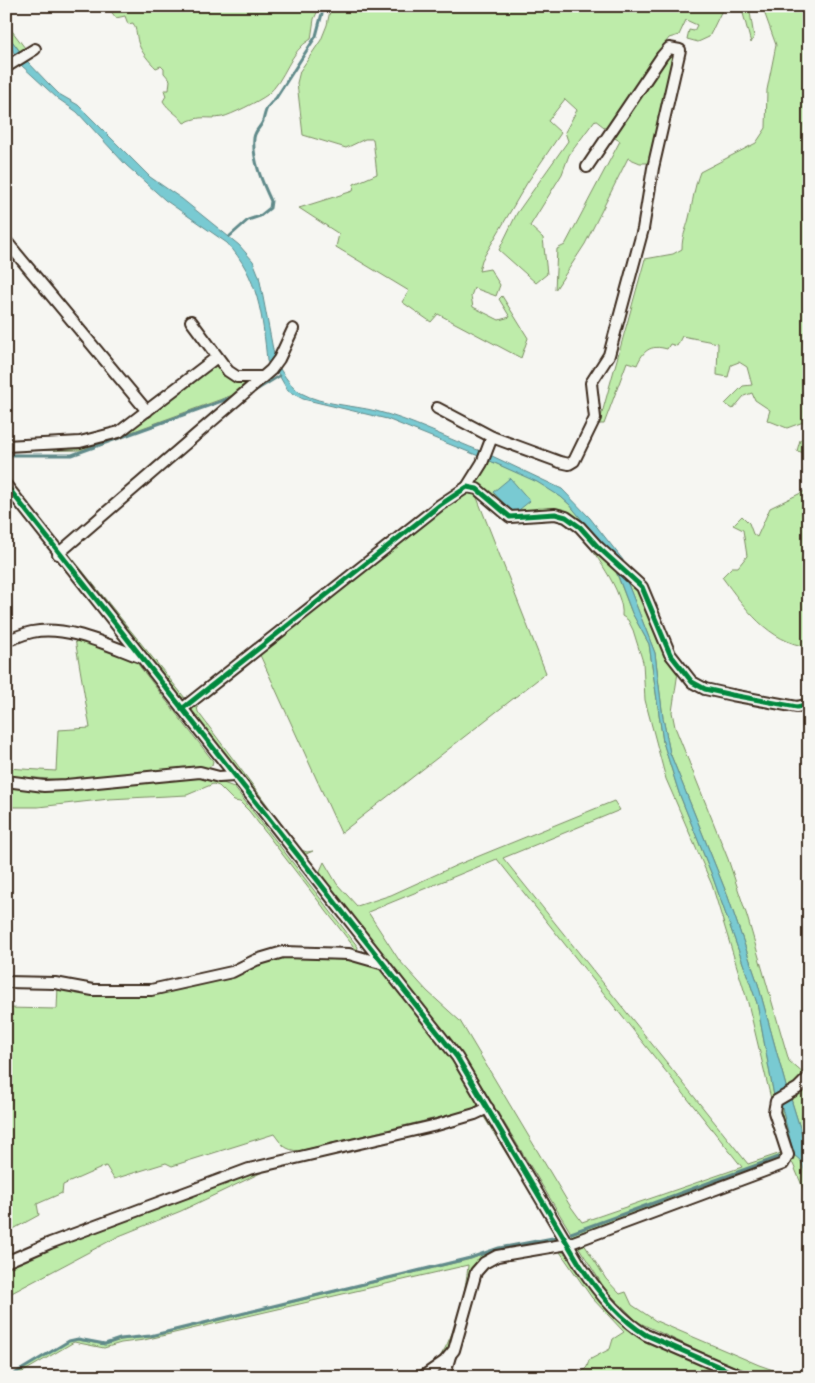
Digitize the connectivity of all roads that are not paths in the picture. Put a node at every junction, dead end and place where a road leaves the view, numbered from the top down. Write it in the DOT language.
graph roads {
  1 [pos="36,49"];
  2 [pos="6,67"];
  3 [pos="587,167"];
  4 [pos="6,241"];
  5 [pos="191,321"];
  6 [pos="293,329"];
  7 [pos="217,357"];
  8 [pos="262,377"];
  9 [pos="438,408"];
  10 [pos="146,411"];
  11 [pos="490,442"];
  12 [pos="6,446"];
  13 [pos="6,486"];
  14 [pos="467,487"];
  15 [pos="58,554"];
  16 [pos="6,641"];
  17 [pos="141,658"];
  18 [pos="809,704"];
  19 [pos="182,708"];
  20 [pos="234,776"];
  21 [pos="6,780"];
  22 [pos="384,964"];
  23 [pos="6,982"];
  24 [pos="809,1077"];
  25 [pos="488,1108"];
  26 [pos="568,1244"];
  27 [pos="6,1262"];
  28 [pos="451,1354"];
  29 [pos="422,1377"];
  30 [pos="444,1377"];
  31 [pos="744,1377"];
  1 -- 2 [label="street"];
  3 -- 11 [label="street"];
  4 -- 10 [label="street"];
  5 -- 7 [label="street"];
  6 -- 8 [label="street"];
  7 -- 8 [label="street"];
  7 -- 10 [label="street"];
  8 -- 15 [label="street"];
  9 -- 11 [label="street"];
  10 -- 12 [label="street"];
  11 -- 14 [label="street"];
  13 -- 15 [label="street"];
  14 -- 18 [label="street"];
  14 -- 19 [label="street"];
  15 -- 17 [label="street"];
  16 -- 17 [label="street"];
  17 -- 19 [label="street"];
  19 -- 20 [label="street"];
  20 -- 21 [label="street"];
  20 -- 22 [label="street"];
  22 -- 23 [label="street"];
  22 -- 25 [label="street"];
  24 -- 26 [label="street"];
  25 -- 26 [label="street"];
  25 -- 27 [label="street"];
  26 -- 28 [label="street"];
  26 -- 31 [label="street"];
  28 -- 29 [label="street"];
  28 -- 30 [label="street"];
}
